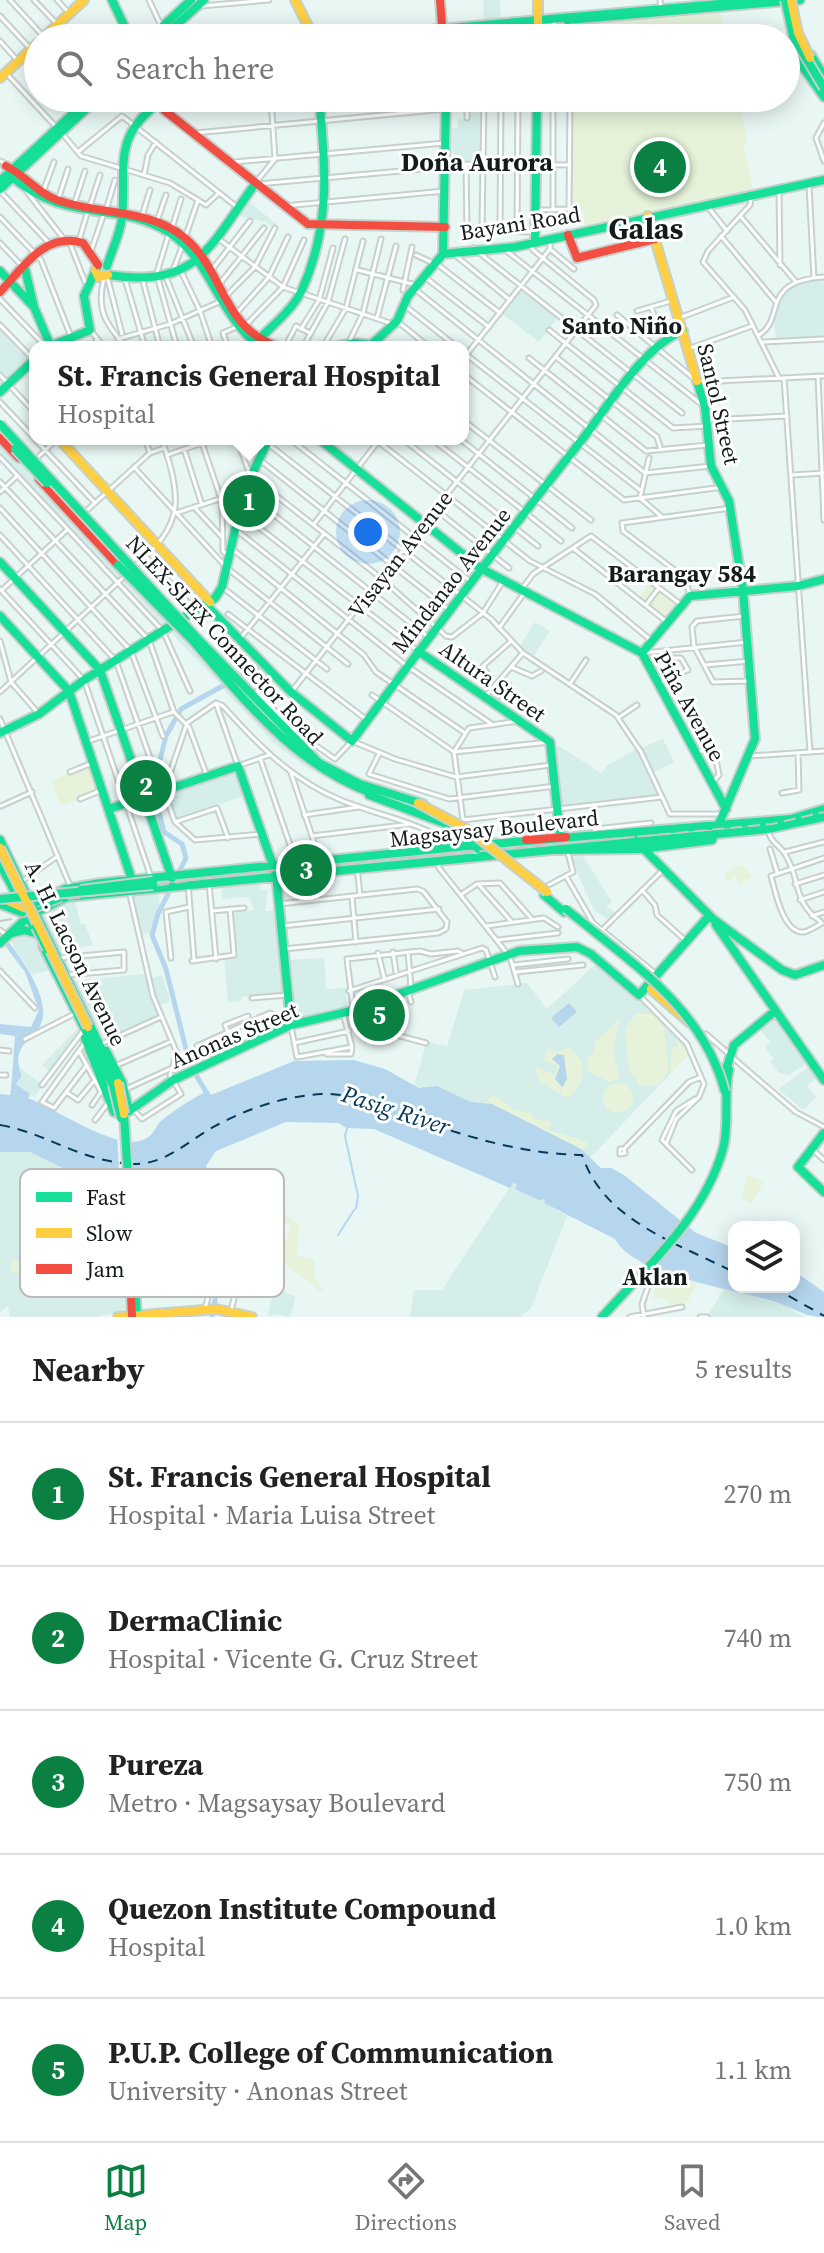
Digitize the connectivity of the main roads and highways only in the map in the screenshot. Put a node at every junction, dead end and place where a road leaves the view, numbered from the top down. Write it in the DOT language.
graph roads {
  1 [pos="83,0"];
  2 [pos="112,0"];
  3 [pos="295,0"];
  4 [pos="440,0"];
  5 [pos="538,0"];
  6 [pos="764,0"];
  7 [pos="789,1"];
  8 [pos="198,2"];
  9 [pos="661,4"];
  10 [pos="565,19"];
  11 [pos="539,21"];
  12 [pos="58,24"];
  13 [pos="123,24"];
  14 [pos="168,24"];
  15 [pos="176,24"];
  16 [pos="307,24"];
  17 [pos="442,24"];
  18 [pos="501,24"];
  19 [pos="539,24"];
  20 [pos="792,24"];
  21 [pos="795,24"];
  22 [pos="800,36"];
  23 [pos="800,49"];
  24 [pos="24,55"];
  25 [pos="2,75"];
  26 [pos="824,77"];
  27 [pos="824,93"];
  28 [pos="74,112"];
  29 [pos="81,112"];
  30 [pos="145,112"];
  31 [pos="168,112"];
  32 [pos="321,112"];
  33 [pos="446,112"];
  34 [pos="537,112"];
  35 [pos="59,130"];
  36 [pos="8,167"];
  37 [pos="824,180"];
  38 [pos="0,181"];
  39 [pos="255,184"];
  40 [pos="0,190"];
  41 [pos="88,212"];
  42 [pos="122,215"];
  43 [pos="648,216"];
  44 [pos="321,225"];
  45 [pos="445,227"];
  46 [pos="171,230"];
  47 [pos="568,235"];
  48 [pos="655,239"];
  49 [pos="533,243"];
  50 [pos="448,253"];
  51 [pos="201,257"];
  52 [pos="25,269"];
  53 [pos="0,271"];
  54 [pos="103,271"];
  55 [pos="11,282"];
  56 [pos="0,292"];
  57 [pos="221,301"];
  58 [pos="34,307"];
  59 [pos="239,328"];
  60 [pos="683,331"];
  61 [pos="47,341"];
  62 [pos="62,341"];
  63 [pos="253,341"];
  64 [pos="260,341"];
  65 [pos="376,341"];
  66 [pos="29,365"];
  67 [pos="0,392"];
  68 [pos="0,428"];
  69 [pos="64,445"];
  70 [pos="266,445"];
  71 [pos="326,445"];
  72 [pos="0,562"];
  73 [pos="480,568"];
  74 [pos="824,579"];
  75 [pos="743,590"];
  76 [pos="208,604"];
  77 [pos="0,616"];
  78 [pos="180,622"];
  79 [pos="195,640"];
  80 [pos="418,651"];
  81 [pos="642,653"];
  82 [pos="100,670"];
  83 [pos="69,691"];
  84 [pos="3,732"];
  85 [pos="328,777"];
  86 [pos="154,794"];
  87 [pos="109,809"];
  88 [pos="824,809"];
  89 [pos="725,812"];
  90 [pos="823,818"];
  91 [pos="718,829"];
  92 [pos="632,836"];
  93 [pos="0,840"];
  94 [pos="566,843"];
  95 [pos="474,844"];
  96 [pos="0,848"];
  97 [pos="641,849"];
  98 [pos="0,856"];
  99 [pos="493,856"];
  100 [pos="2,868"];
  101 [pos="14,868"];
  102 [pos="275,871"];
  103 [pos="129,877"];
  104 [pos="153,881"];
  105 [pos="176,881"];
  106 [pos="13,889"];
  107 [pos="77,890"];
  108 [pos="0,899"];
  109 [pos="49,905"];
  110 [pos="30,907"];
  111 [pos="711,918"];
  112 [pos="42,924"];
  113 [pos="722,929"];
  114 [pos="37,934"];
  115 [pos="6,936"];
  116 [pos="824,965"];
  117 [pos="776,1012"];
  118 [pos="291,1025"];
  119 [pos="86,1029"];
  120 [pos="100,1047"];
  121 [pos="730,1056"];
  122 [pos="824,1080"];
  123 [pos="727,1081"];
  124 [pos="119,1086"];
  125 [pos="131,1110"];
  126 [pos="824,1133"];
  127 [pos="127,1169"];
  128 [pos="824,1192"];
  129 [pos="230,1314"];
  130 [pos="138,1316"];
  131 [pos="118,1317"];
  132 [pos="249,1317"];
  133 [pos="602,1317"];
  1 -- 12 [label="main road"];
  2 -- 13 [label="main road"];
  3 -- 16 [label="main road"];
  4 -- 17 [label="main road"];
  5 -- 11 [label="main road"];
  6 -- 9 [label="main road"];
  7 -- 10 [label="main road"];
  7 -- 20 [label="main road, bridge"];
  7 -- 21 [label="main road, bridge"];
  8 -- 14 [label="main road"];
  8 -- 15 [label="main road"];
  9 -- 10 [label="main road"];
  10 -- 11 [label="main road"];
  11 -- 18 [label="main road"];
  11 -- 19 [label="main road"];
  22 -- 26 [label="main road, bridge"];
  23 -- 27 [label="main road, bridge"];
  24 -- 25 [label="main road"];
  28 -- 35 [label="main road"];
  29 -- 35 [label="main road"];
  30 -- 42 [label="main road"];
  31 -- 39 [label="main road"];
  32 -- 44 [label="main road"];
  33 -- 45 [label="main road"];
  34 -- 49 [label="main road"];
  35 -- 36 [label="main road"];
  36 -- 38 [label="main road"];
  36 -- 40 [label="main road"];
  36 -- 41 [label="main road"];
  36 -- 41 [label="main road"];
  37 -- 43 [label="main road, Bayani Road"];
  39 -- 44 [label="main road"];
  39 -- 51 [label="main road"];
  41 -- 42 [label="main road"];
  42 -- 46 [label="main road"];
  42 -- 46 [label="main road"];
  42 -- 54 [label="main road"];
  43 -- 47 [label="main road, Bayani Road"];
  43 -- 48 [label="main road, Santol Street"];
  44 -- 45 [label="main road"];
  44 -- 64 [label="main road"];
  45 -- 50 [label="main road"];
  46 -- 51 [label="main road"];
  47 -- 48 [label="main road"];
  47 -- 49 [label="main road, Bayani Road"];
  48 -- 60 [label="main road, Santol Street"];
  49 -- 50 [label="main road, Bayani Road"];
  50 -- 65 [label="main road, Bayani Road"];
  51 -- 54 [label="main road"];
  51 -- 57 [label="main road"];
  51 -- 57 [label="main road"];
  52 -- 54 [label="main road"];
  52 -- 55 [label="main road"];
  52 -- 58 [label="main road"];
  53 -- 55 [label="main road"];
  54 -- 62 [label="main road"];
  55 -- 56 [label="main road"];
  55 -- 58 [label="main road"];
  57 -- 59 [label="main road"];
  57 -- 59 [label="main road"];
  58 -- 61 [label="main road"];
  59 -- 63 [label="main road"];
  60 -- 73 [label="main road, Mindanao Avenue"];
  60 -- 75 [label="main road, Santol Street"];
  66 -- 67 [label="main road"];
  68 -- 78 [label="main road"];
  68 -- 79 [label="main road, bridge"];
  68 -- 79 [label="main road, NLEX-SLEX Connector Road, bridge"];
  69 -- 76 [label="main road"];
  70 -- 76 [label="main road"];
  71 -- 73 [label="main road, Piña Avenue"];
  72 -- 82 [label="main road"];
  73 -- 80 [label="main road, Mindanao Avenue"];
  73 -- 81 [label="main road, Piña Avenue"];
  74 -- 75 [label="main road"];
  75 -- 81 [label="main road"];
  75 -- 89 [label="main road, Santol Street"];
  76 -- 78 [label="main road"];
  76 -- 80 [label="main road, Mindanao Avenue"];
  77 -- 83 [label="main road"];
  78 -- 82 [label="main road"];
  79 -- 85 [label="main road, NLEX-SLEX Connector Road"];
  79 -- 85 [label="main road, NLEX-SLEX Connector Road, bridge"];
  79 -- 95 [label="main road"];
  80 -- 94 [label="main road, Altura Street"];
  81 -- 89 [label="main road, Piña Avenue"];
  82 -- 83 [label="main road"];
  82 -- 86 [label="main road"];
  83 -- 84 [label="main road"];
  83 -- 87 [label="main road"];
  85 -- 95 [label="main road"];
  86 -- 87 [label="main road"];
  86 -- 102 [label="main road"];
  86 -- 105 [label="main road"];
  87 -- 103 [label="main road"];
  88 -- 91 [label="main road, Magsaysay Boulevard"];
  89 -- 91 [label="main road, Santol Street"];
  90 -- 91 [label="main road, Magsaysay Boulevard"];
  91 -- 92 [label="main road, Magsaysay Boulevard"];
  91 -- 97 [label="main road"];
  92 -- 94 [label="main road, Magsaysay Boulevard"];
  92 -- 94 [label="main road, Magsaysay Boulevard"];
  92 -- 97 [label="main road"];
  93 -- 101 [label="main road, A. H. Lacson Avenue"];
  94 -- 95 [label="main road, Magsaysay Boulevard"];
  94 -- 97 [label="main road"];
  94 -- 99 [label="main road, Magsaysay Boulevard"];
  95 -- 99 [label="main road"];
  95 -- 102 [label="main road, Magsaysay Boulevard"];
  96 -- 119 [label="main road, bridge"];
  97 -- 111 [label="main road"];
  98 -- 119 [label="main road, bridge"];
  99 -- 102 [label="main road, Magsaysay Boulevard"];
  100 -- 101 [label="main road"];
  100 -- 106 [label="main road, A. H. Lacson Avenue"];
  101 -- 110 [label="main road, A. H. Lacson Avenue"];
  102 -- 105 [label="main road, Magsaysay Boulevard"];
  102 -- 105 [label="main road, Magsaysay Boulevard"];
  102 -- 118 [label="main road"];
  103 -- 104 [label="main road, Magsaysay Boulevard"];
  103 -- 107 [label="main road, Magsaysay Boulevard"];
  104 -- 105 [label="main road, Magsaysay Boulevard"];
  104 -- 108 [label="main road, bridge"];
  105 -- 107 [label="main road, Magsaysay Boulevard"];
  106 -- 108 [label="main road"];
  106 -- 110 [label="main road, A. H. Lacson Avenue"];
  107 -- 109 [label="main road, Magsaysay Boulevard"];
  107 -- 110 [label="main road, Magsaysay Boulevard"];
  108 -- 110 [label="main road"];
  109 -- 110 [label="main road, Magsaysay Boulevard"];
  109 -- 112 [label="main road"];
  110 -- 112 [label="main road, A. H. Lacson Avenue"];
  110 -- 114 [label="main road, A. H. Lacson Avenue"];
  110 -- 115 [label="main road"];
  111 -- 113 [label="main road"];
  111 -- 118 [label="main road, Anonas Street"];
  112 -- 120 [label="main road, A. H. Lacson Avenue"];
  113 -- 116 [label="main road"];
  113 -- 117 [label="main road"];
  114 -- 115 [label="main road"];
  114 -- 119 [label="main road, A. H. Lacson Avenue"];
  117 -- 121 [label="main road"];
  117 -- 122 [label="main road"];
  118 -- 125 [label="main road, Anonas Street"];
  119 -- 120 [label="main road"];
  119 -- 125 [label="main road"];
  120 -- 124 [label="main road, A. H. Lacson Avenue"];
  120 -- 124 [label="main road"];
  121 -- 123 [label="main road"];
  121 -- 123 [label="main road"];
  123 -- 133 [label="main road"];
  124 -- 125 [label="main road"];
  124 -- 127 [label="main road, bridge"];
  126 -- 128 [label="main road"];
  129 -- 130 [label="main road"];
  129 -- 132 [label="main road"];
  130 -- 131 [label="main road"];
}
